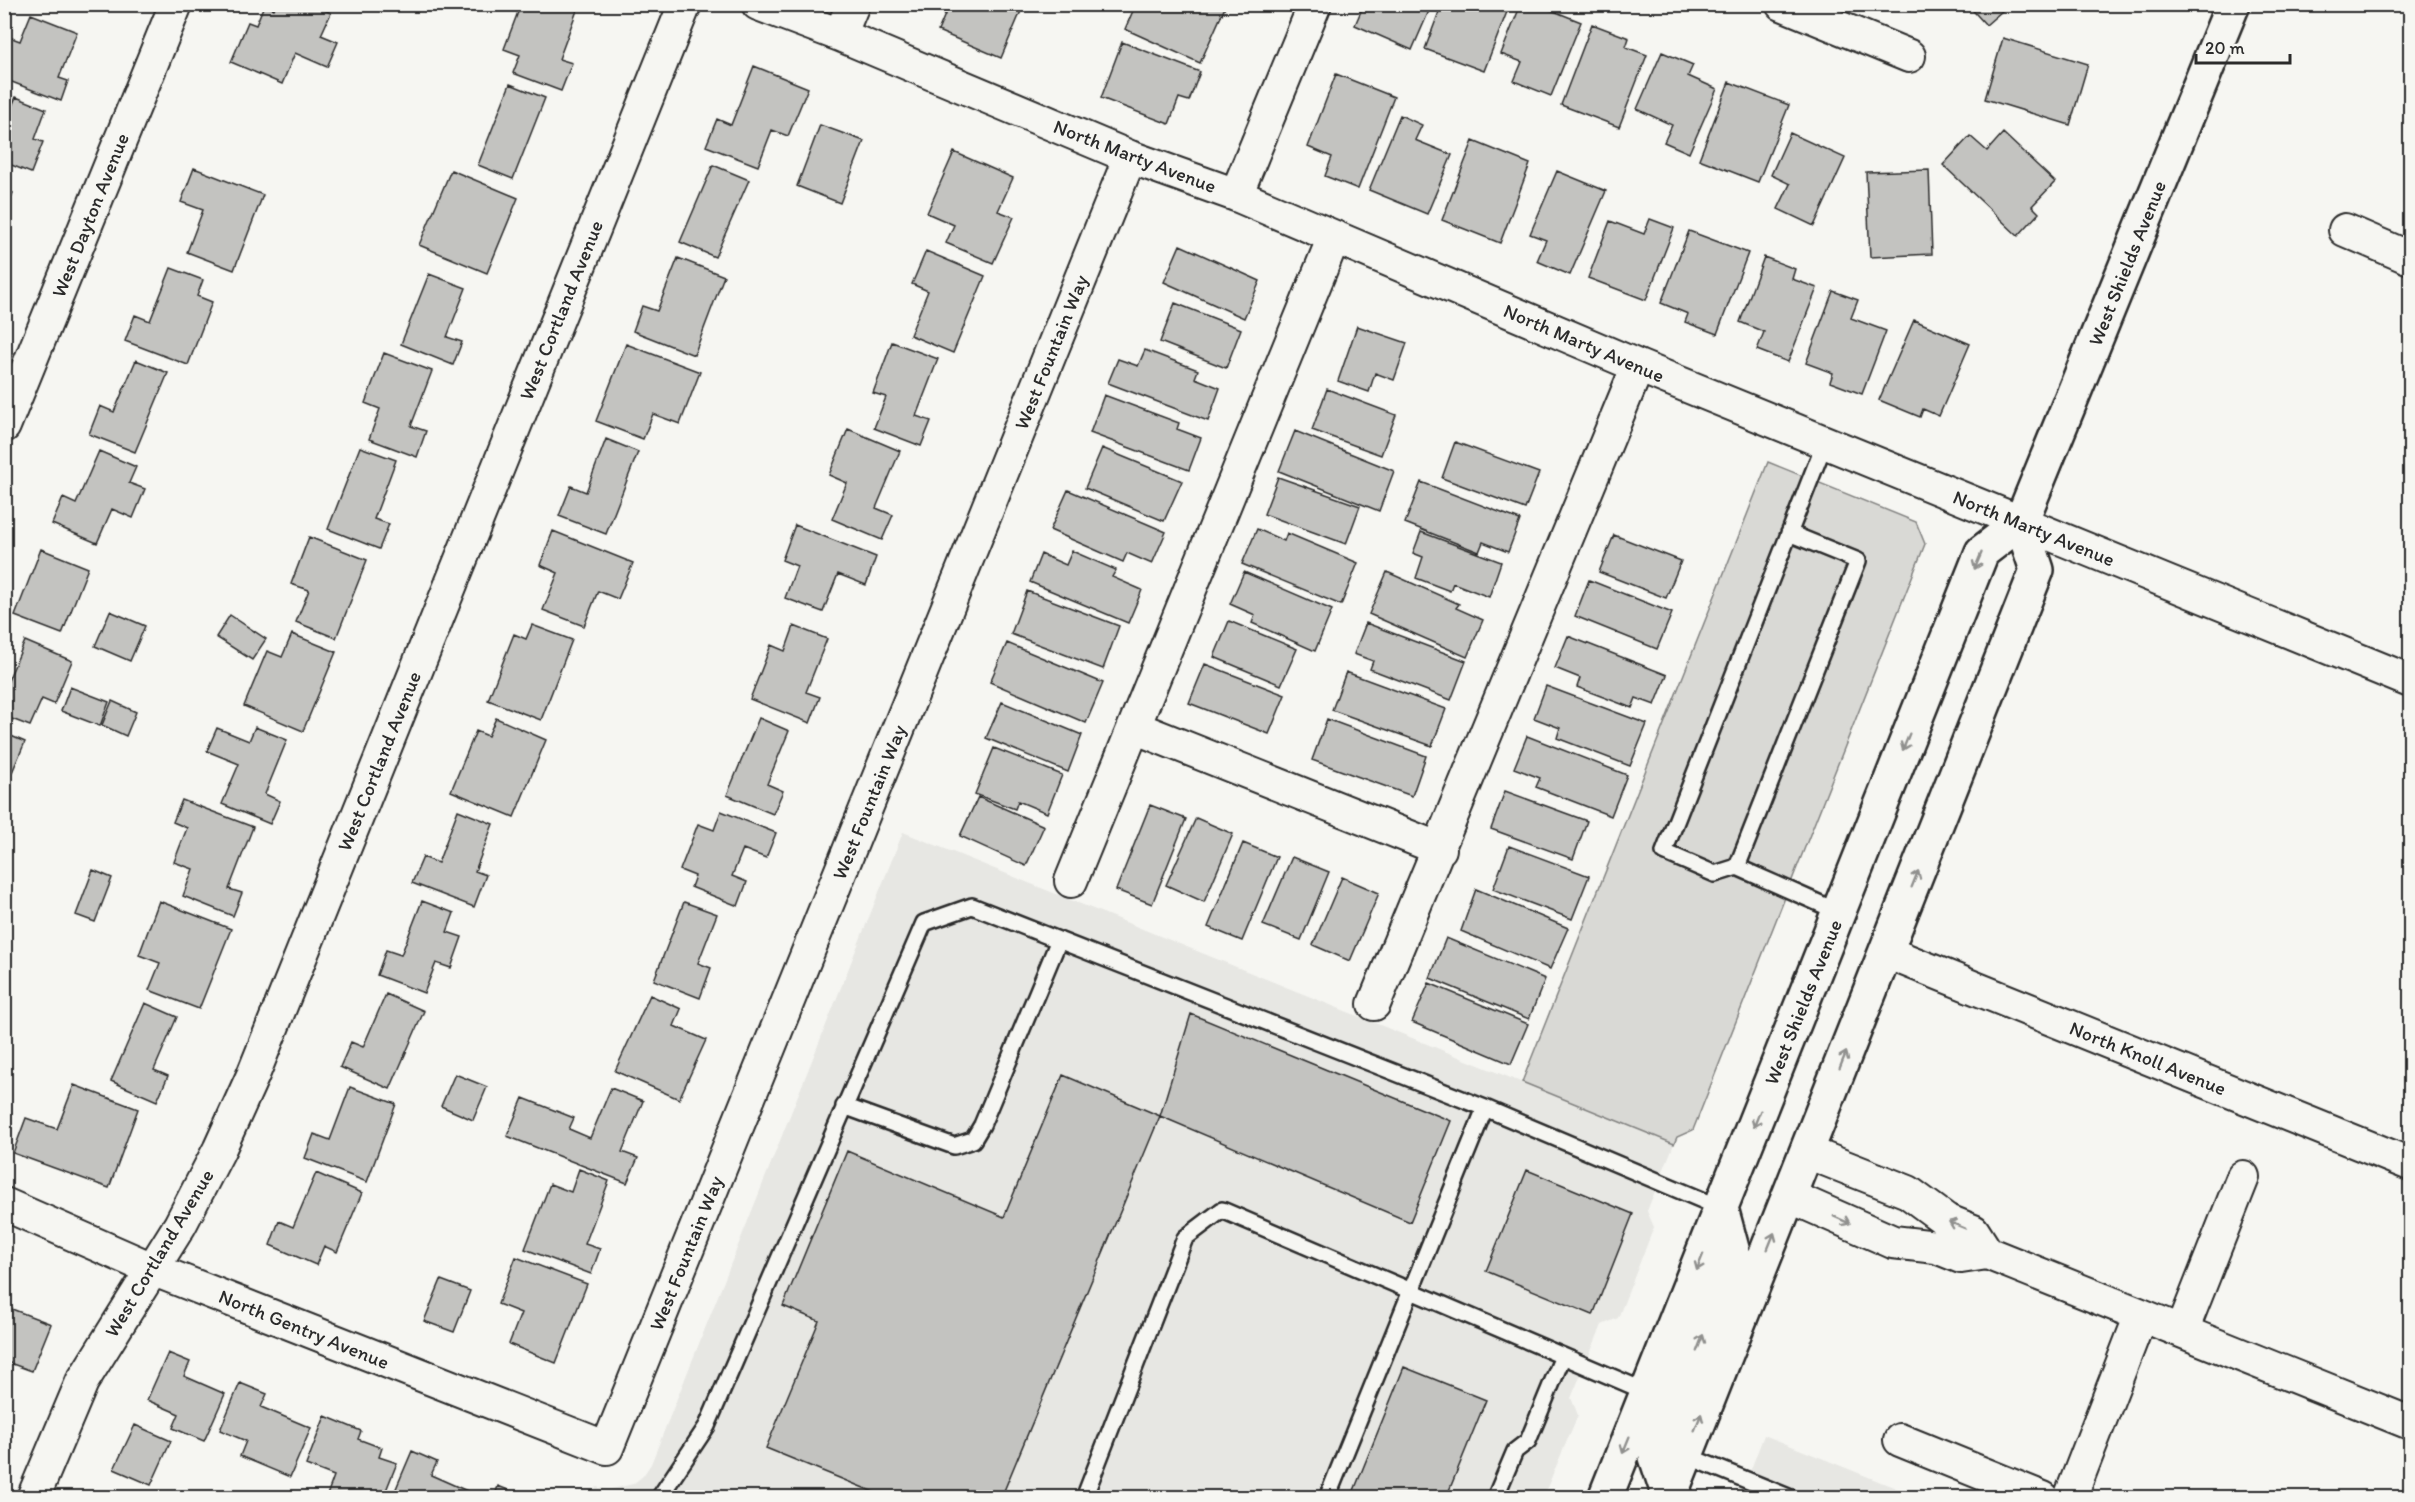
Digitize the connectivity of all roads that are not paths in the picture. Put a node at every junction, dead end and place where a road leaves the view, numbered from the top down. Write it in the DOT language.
graph roads {
  1 [pos="176,4"];
  2 [pos="684,4"];
  3 [pos="758,4"];
  4 [pos="853,4"];
  5 [pos="1315,4"];
  6 [pos="1782,4"];
  7 [pos="2233,4"];
  8 [pos="840,35"];
  9 [pos="1909,56"];
  10 [pos="1131,157"];
  11 [pos="1236,195"];
  12 [pos="2346,230"];
  13 [pos="1334,237"];
  14 [pos="2410,258"];
  15 [pos="1638,366"];
  16 [pos="4,426"];
  17 [pos="1825,442"];
  18 [pos="2021,522"];
  19 [pos="1789,533"];
  20 [pos="2410,681"];
  21 [pos="1134,727"];
  22 [pos="1440,849"];
  23 [pos="1737,867"];
  24 [pos="1071,881"];
  25 [pos="1839,912"];
  26 [pos="1059,940"];
  27 [pos="1886,952"];
  28 [pos="1374,1004"];
  29 [pos="844,1106"];
  30 [pos="1485,1108"];
  31 [pos="1807,1152"];
  32 [pos="2410,1164"];
  33 [pos="2243,1177"];
  34 [pos="1789,1196"];
  35 [pos="4,1204"];
  36 [pos="1721,1208"];
  37 [pos="1987,1253"];
  38 [pos="152,1269"];
  39 [pos="1410,1290"];
  40 [pos="2141,1315"];
  41 [pos="2182,1331"];
  42 [pos="1563,1356"];
  43 [pos="1647,1392"];
  44 [pos="2410,1423"];
  45 [pos="1900,1440"];
  46 [pos="606,1448"];
  47 [pos="1685,1455"];
  48 [pos="33,1497"];
  49 [pos="659,1497"];
  50 [pos="1084,1497"];
  51 [pos="1327,1497"];
  52 [pos="1495,1497"];
  53 [pos="1605,1497"];
  54 [pos="1669,1497"];
  55 [pos="1791,1497"];
  56 [pos="2043,1497"];
  57 [pos="2070,1497"];
  1 -- 16 [label="street, West Dayton Avenue"];
  2 -- 38 [label="street, West Cortland Avenue"];
  3 -- 8 [label="street, North Marty Avenue"];
  4 -- 8 [label="street"];
  5 -- 11 [label="street"];
  6 -- 9 [label="street"];
  7 -- 18 [label="street, West Shields Avenue"];
  8 -- 10 [label="street, North Marty Avenue"];
  10 -- 11 [label="street, North Marty Avenue"];
  10 -- 46 [label="street, West Fountain Way"];
  11 -- 13 [label="street, North Marty Avenue"];
  12 -- 14 [label="street"];
  13 -- 15 [label="street, North Marty Avenue"];
  13 -- 21 [label="street"];
  15 -- 17 [label="street, North Marty Avenue"];
  15 -- 22 [label="street"];
  17 -- 18 [label="street, North Marty Avenue"];
  17 -- 19 [label="lane"];
  18 -- 20 [label="street, North Marty Avenue"];
  18 -- 25 [label="street, West Shields Avenue, one-way"];
  27 -- 18 [label="street, one-way"];
  19 -- 23 [label="lane"];
  19 -- 23 [label="lane"];
  21 -- 22 [label="street"];
  21 -- 24 [label="street"];
  22 -- 28 [label="street"];
  23 -- 25 [label="lane"];
  25 -- 36 [label="street, West Shields Avenue, one-way"];
  26 -- 29 [label="lane"];
  26 -- 29 [label="lane"];
  26 -- 30 [label="lane"];
  31 -- 27 [label="street, one-way"];
  27 -- 32 [label="street, North Knoll Avenue"];
  29 -- 49 [label="lane"];
  30 -- 36 [label="lane"];
  30 -- 39 [label="lane"];
  31 -- 34 [label="street"];
  37 -- 31 [label="street, one-way"];
  33 -- 41 [label="street"];
  34 -- 37 [label="street, one-way"];
  47 -- 34 [label="street, one-way"];
  35 -- 38 [label="street, North Gentry Avenue"];
  36 -- 43 [label="street, West Shields Avenue, one-way"];
  54 -- 36 [label="street, one-way"];
  37 -- 40 [label="street"];
  38 -- 46 [label="street, North Gentry Avenue"];
  38 -- 48 [label="street, West Cortland Avenue"];
  39 -- 42 [label="lane"];
  39 -- 50 [label="lane"];
  39 -- 51 [label="lane"];
  40 -- 41 [label="street"];
  40 -- 57 [label="street"];
  41 -- 44 [label="street"];
  42 -- 43 [label="lane"];
  42 -- 52 [label="lane"];
  43 -- 53 [label="street, West Shields Avenue, one-way"];
  45 -- 56 [label="street"];
  47 -- 54 [label="street"];
  47 -- 55 [label="lane"];
}
